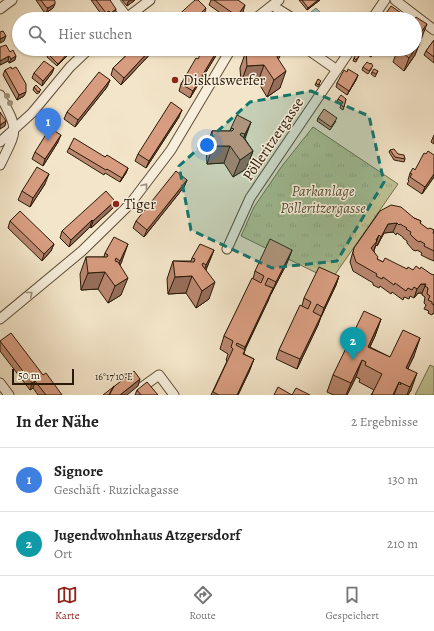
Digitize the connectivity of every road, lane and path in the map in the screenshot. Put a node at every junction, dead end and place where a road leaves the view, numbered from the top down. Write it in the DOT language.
graph roads {
  1 [pos="12,0"];
  2 [pos="114,0"];
  3 [pos="150,0"];
  4 [pos="385,0"];
  5 [pos="395,0"];
  6 [pos="276,3"];
  7 [pos="0,9"];
  8 [pos="122,12"];
  9 [pos="134,12"];
  10 [pos="266,12"];
  11 [pos="286,12"];
  12 [pos="377,12"];
  13 [pos="411,12"];
  14 [pos="422,21"];
  15 [pos="434,30"];
  16 [pos="82,56"];
  17 [pos="227,56"];
  18 [pos="317,56"];
  19 [pos="346,56"];
  20 [pos="337,70"];
  21 [pos="0,95"];
  22 [pos="15,128"];
  23 [pos="0,142"];
  24 [pos="0,165"];
  25 [pos="227,249"];
  26 [pos="0,319"];
  27 [pos="0,383"];
  28 [pos="9,395"];
  29 [pos="131,395"];
  30 [pos="174,395"];
  1 -- 7 [label="street"];
  2 -- 8 [label="street"];
  3 -- 9 [label="street"];
  4 -- 12 [label="street"];
  5 -- 13 [label="street"];
  6 -- 10 [label="street"];
  6 -- 11 [label="street"];
  14 -- 15 [label="street"];
  16 -- 22 [label="street"];
  26 -- 17 [label="street, one-way"];
  18 -- 20 [label="street"];
  19 -- 20 [label="street, Pölleritzergasse"];
  20 -- 25 [label="street, Pölleritzergasse"];
  21 -- 22 [label="street"];
  22 -- 23 [label="street"];
  22 -- 24 [label="street"];
  27 -- 28 [label="street"];
  29 -- 30 [label="street"];
}
